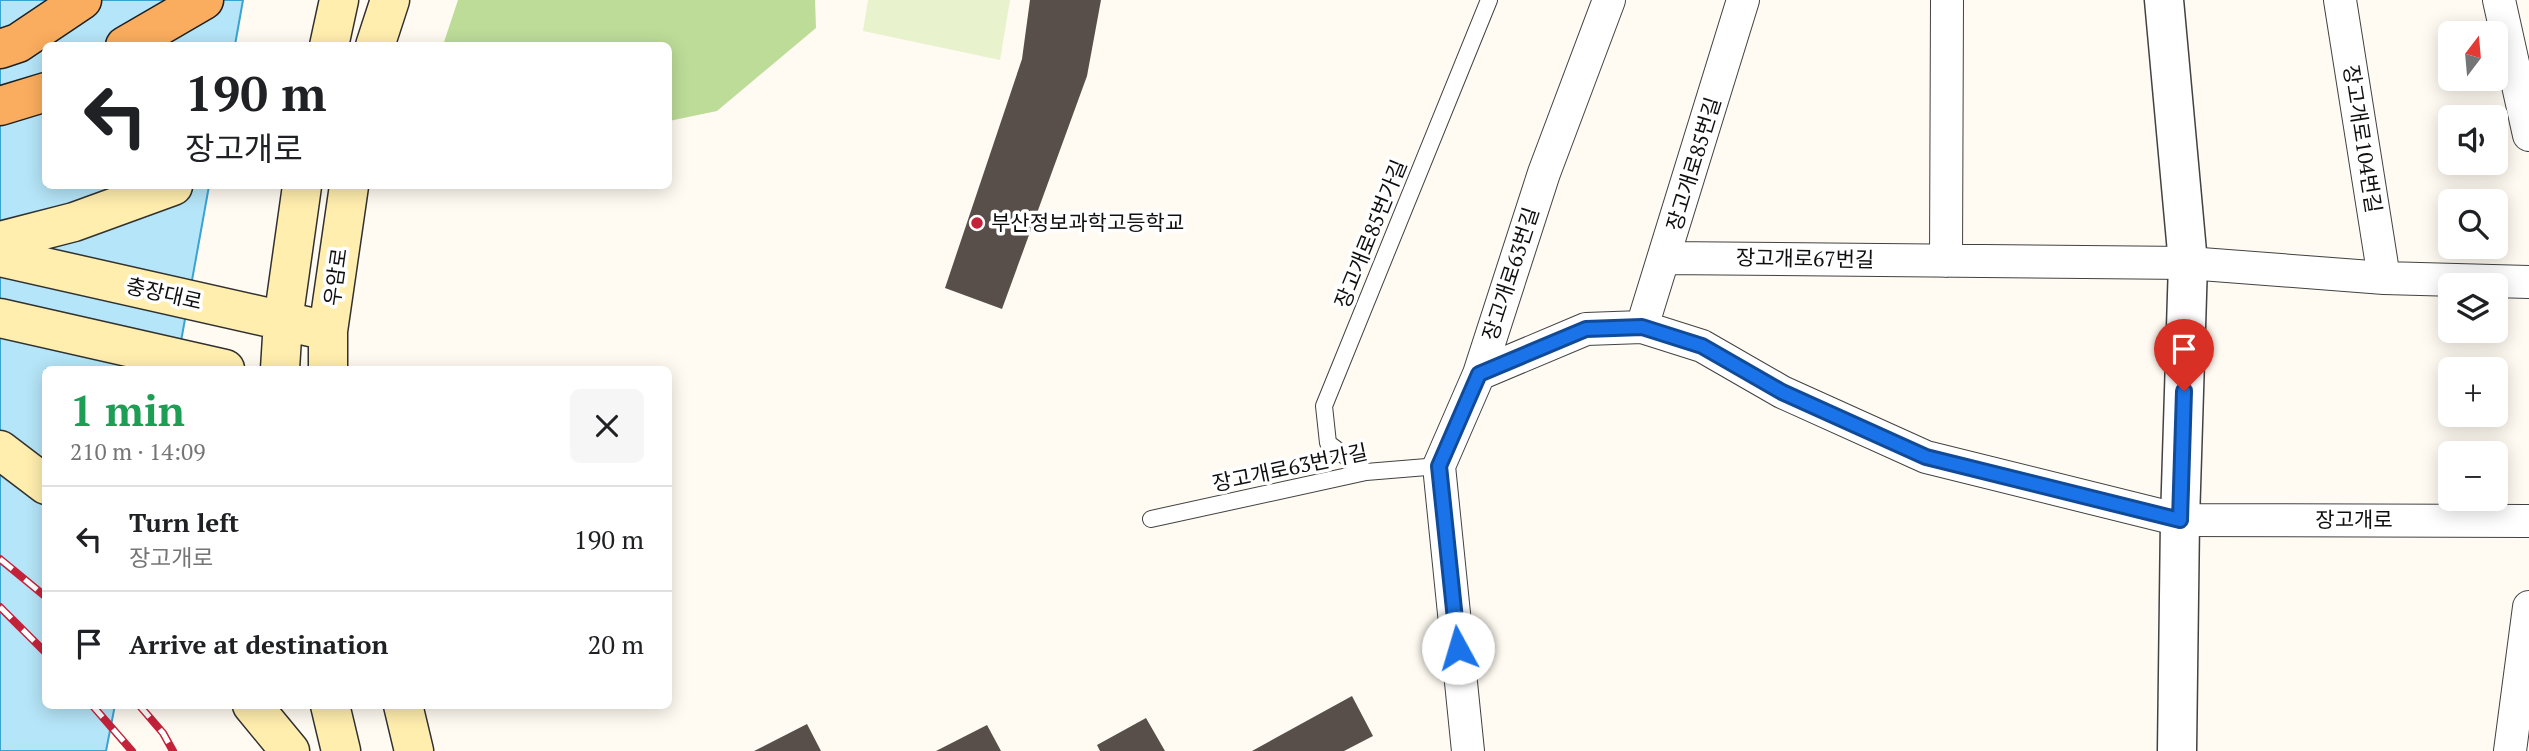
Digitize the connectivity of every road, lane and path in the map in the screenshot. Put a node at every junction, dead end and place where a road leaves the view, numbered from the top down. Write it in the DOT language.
graph roads {
  1 [pos="82,0"];
  2 [pos="204,0"];
  3 [pos="339,0"];
  4 [pos="390,0"];
  5 [pos="1489,0"];
  6 [pos="1609,0"];
  7 [pos="1744,0"];
  8 [pos="1947,0"];
  9 [pos="2164,0"];
  10 [pos="2340,0"];
  11 [pos="2499,0"];
  12 [pos="132,42"];
  13 [pos="330,42"];
  14 [pos="376,42"];
  15 [pos="0,49"];
  16 [pos="42,93"];
  17 [pos="0,106"];
  18 [pos="2529,135"];
  19 [pos="165,189"];
  20 [pos="302,189"];
  21 [pos="349,189"];
  22 [pos="0,242"];
  23 [pos="0,257"];
  24 [pos="1665,258"];
  25 [pos="1946,261"];
  26 [pos="2188,263"];
  27 [pos="2384,278"];
  28 [pos="2529,282"];
  29 [pos="0,318"];
  30 [pos="283,321"];
  31 [pos="1642,327"];
  32 [pos="328,331"];
  33 [pos="211,366"];
  34 [pos="281,366"];
  35 [pos="328,366"];
  36 [pos="1479,374"];
  37 [pos="0,450"];
  38 [pos="1439,466"];
  39 [pos="1366,472"];
  40 [pos="42,482"];
  41 [pos="1151,519"];
  42 [pos="2180,520"];
  43 [pos="2529,521"];
  44 [pos="2529,607"];
  45 [pos="255,709"];
  46 [pos="331,709"];
  47 [pos="404,709"];
  48 [pos="290,751"];
  49 [pos="341,751"];
  50 [pos="414,751"];
  51 [pos="1468,751"];
  52 [pos="2177,751"];
  53 [pos="2510,751"];
  1 -- 15 [label="highway"];
  2 -- 12 [label="highway"];
  3 -- 13 [label="main road"];
  4 -- 14 [label="main road"];
  5 -- 39 [label="lane, 장고개로85번가길"];
  6 -- 36 [label="street, 장고개로63번길"];
  7 -- 24 [label="street, 장고개로85번길"];
  8 -- 25 [label="street"];
  9 -- 26 [label="street"];
  10 -- 27 [label="street, 장고개로104번길"];
  11 -- 18 [label="street"];
  16 -- 17 [label="highway"];
  19 -- 22 [label="main road"];
  20 -- 30 [label="main road"];
  21 -- 32 [label="main road, 우암로"];
  23 -- 30 [label="main road, 충장대로"];
  24 -- 25 [label="street, 장고개로67번길"];
  24 -- 31 [label="street, 장고개로85번길"];
  25 -- 26 [label="street, 장고개로67번길"];
  26 -- 27 [label="street"];
  26 -- 42 [label="street"];
  27 -- 28 [label="street"];
  29 -- 33 [label="main road"];
  30 -- 32 [label="main road, 충장대로"];
  30 -- 34 [label="main road"];
  31 -- 36 [label="street, 장고개로63번길"];
  31 -- 42 [label="street, 장고개로63번길"];
  32 -- 35 [label="main road, 우암로"];
  36 -- 38 [label="street, 장고개로63번길"];
  37 -- 40 [label="main road"];
  38 -- 39 [label="lane, 장고개로63번가길"];
  38 -- 51 [label="street, 장고개로63번길"];
  39 -- 41 [label="lane, 장고개로63번가길"];
  42 -- 43 [label="street, 장고개로"];
  42 -- 52 [label="street"];
  44 -- 53 [label="street"];
  45 -- 48 [label="main road"];
  46 -- 49 [label="main road"];
  47 -- 50 [label="main road"];
}
